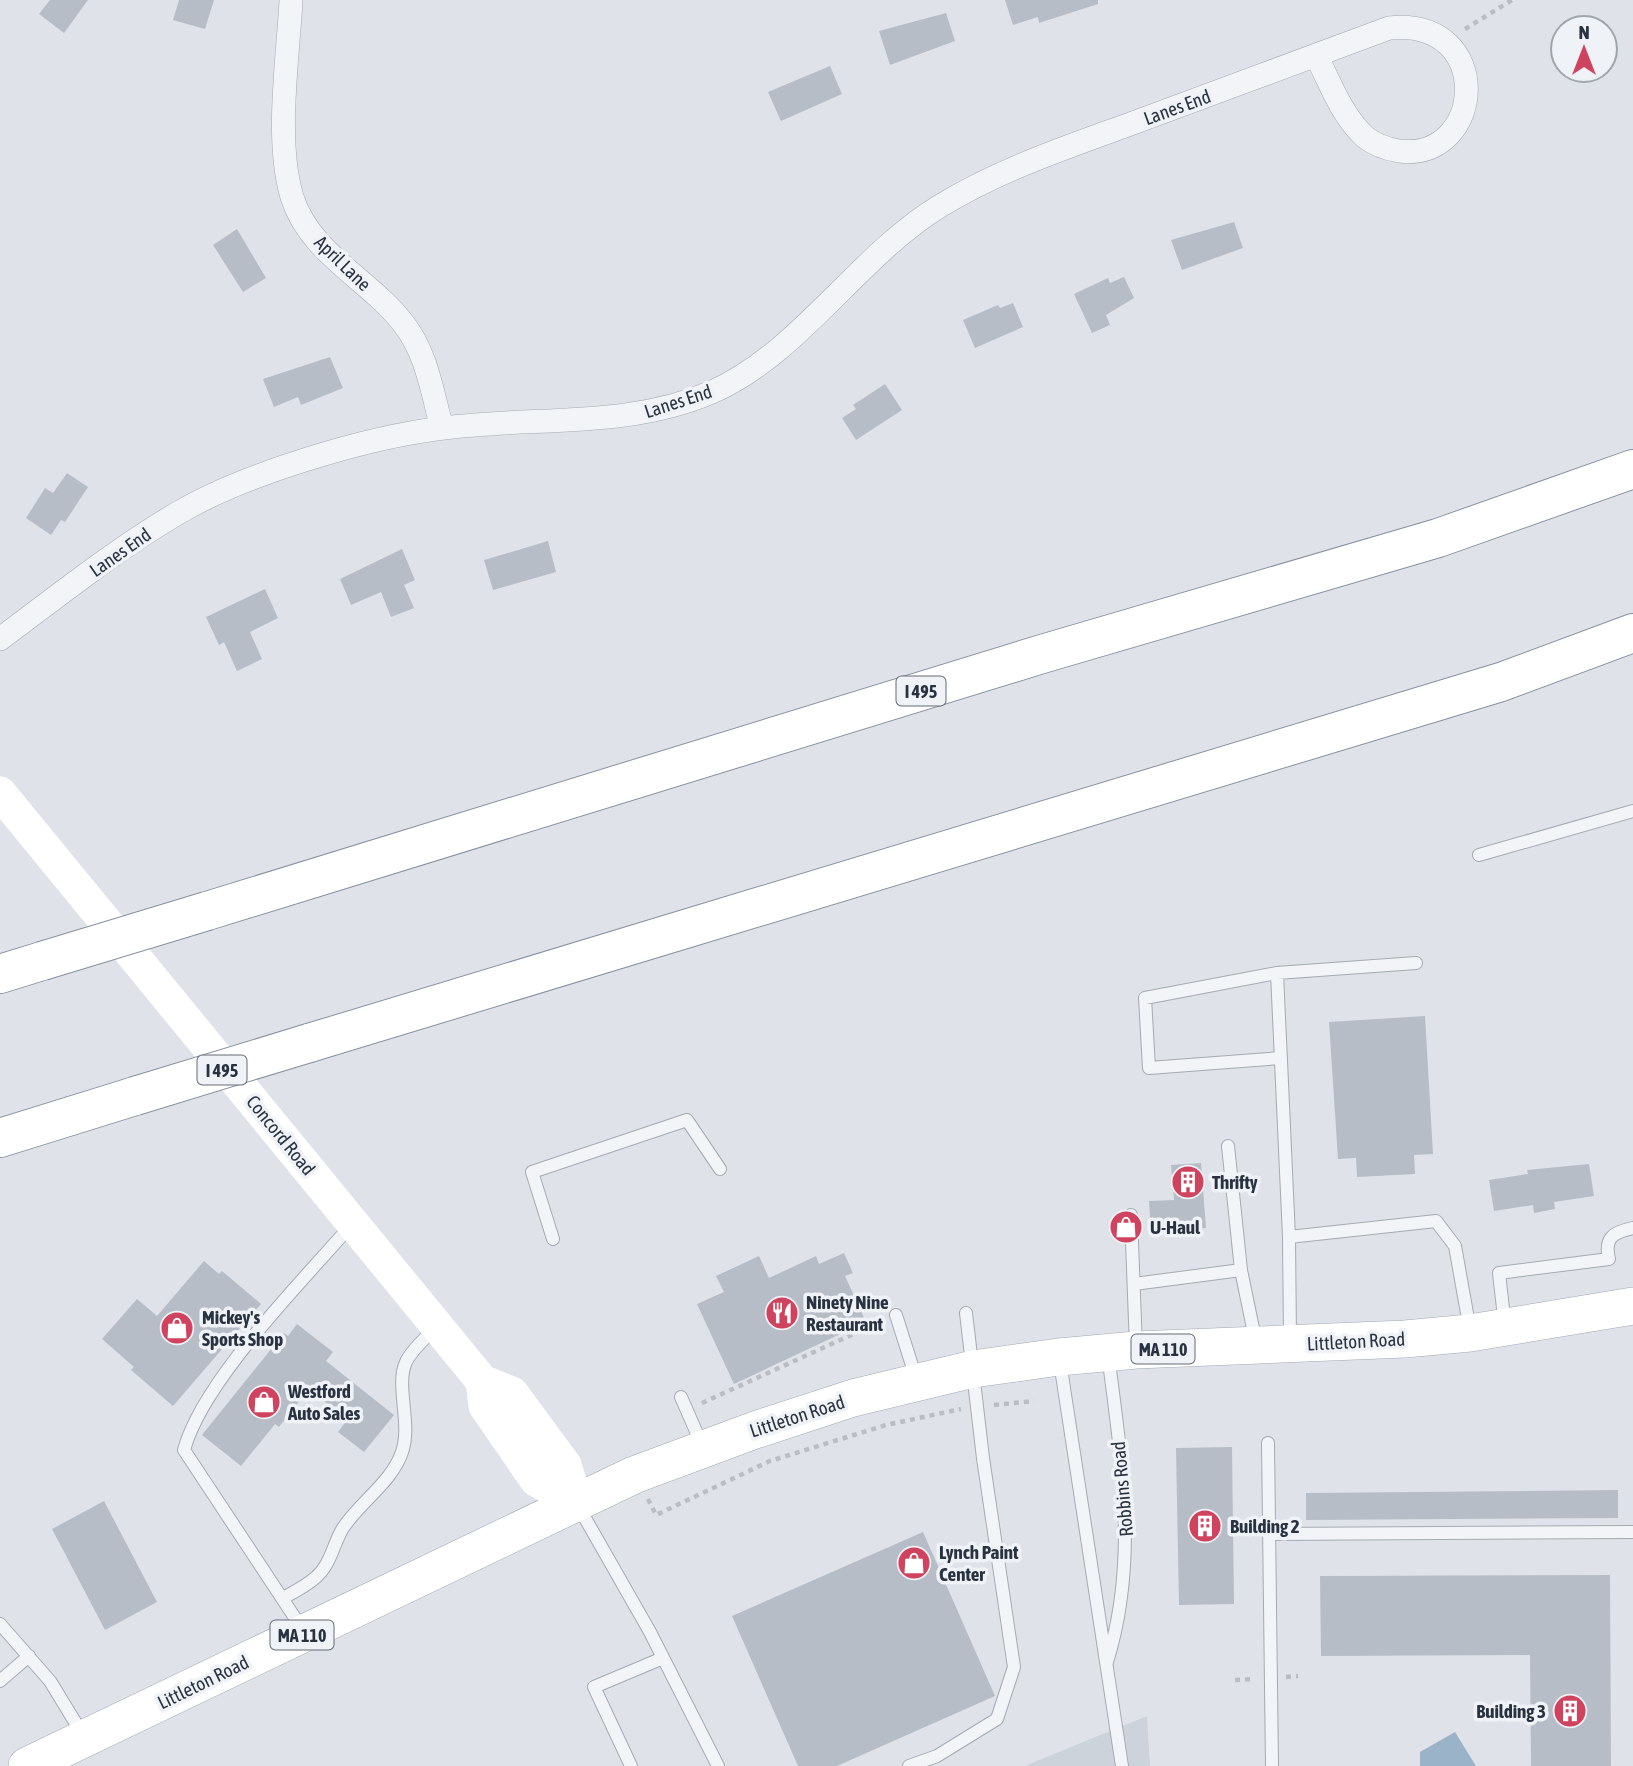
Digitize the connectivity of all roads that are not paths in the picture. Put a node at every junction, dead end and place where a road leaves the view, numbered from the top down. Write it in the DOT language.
graph roads {
  1 [pos="291,0"];
  2 [pos="1316,55"];
  3 [pos="442,428"];
  4 [pos="1633,469"];
  5 [pos="1633,632"];
  6 [pos="0,639"];
  7 [pos="0,793"];
  8 [pos="1633,811"];
  9 [pos="1479,855"];
  10 [pos="1416,963"];
  11 [pos="1278,973"];
  12 [pos="0,974"];
  13 [pos="1281,1058"];
  14 [pos="0,1138"];
  15 [pos="1228,1146"];
  16 [pos="720,1169"];
  17 [pos="1130,1215"];
  18 [pos="353,1223"];
  19 [pos="1633,1228"];
  20 [pos="1289,1237"];
  21 [pos="553,1239"];
  22 [pos="1241,1270"];
  23 [pos="1133,1284"];
  24 [pos="1633,1306"];
  25 [pos="966,1313"];
  26 [pos="896,1315"];
  27 [pos="437,1326"];
  28 [pos="1488,1330"];
  29 [pos="1273,1345"];
  30 [pos="1122,1351"];
  31 [pos="1059,1357"];
  32 [pos="973,1370"];
  33 [pos="918,1382"];
  34 [pos="681,1397"];
  35 [pos="1268,1443"];
  36 [pos="704,1449"];
  37 [pos="577,1504"];
  38 [pos="1633,1532"];
  39 [pos="1270,1534"];
  40 [pos="284,1598"];
  41 [pos="0,1624"];
  42 [pos="305,1633"];
  43 [pos="29,1656"];
  44 [pos="663,1658"];
  45 [pos="1106,1666"];
  46 [pos="0,1681"];
  47 [pos="85,1739"];
  48 [pos="27,1766"];
  49 [pos="631,1766"];
  50 [pos="718,1766"];
  51 [pos="909,1766"];
  52 [pos="1122,1766"];
  53 [pos="1272,1766"];
  1 -- 3 [label="street, April Lane"];
  2 -- 2 [label="street, Lanes End"];
  2 -- 3 [label="street, Lanes End"];
  3 -- 6 [label="street, Lanes End"];
  4 -- 12 [label="highway, I 495, bridge"];
  5 -- 14 [label="highway, I 495, bridge"];
  7 -- 18 [label="main road, Concord Road"];
  8 -- 9 [label="lane"];
  10 -- 11 [label="lane"];
  11 -- 13 [label="lane"];
  11 -- 13 [label="lane"];
  13 -- 20 [label="lane"];
  15 -- 22 [label="lane"];
  16 -- 21 [label="lane"];
  17 -- 23 [label="lane, Robbins Road"];
  18 -- 27 [label="main road, Concord Road"];
  18 -- 40 [label="lane"];
  19 -- 28 [label="lane"];
  20 -- 28 [label="lane"];
  20 -- 29 [label="lane"];
  22 -- 23 [label="lane"];
  22 -- 29 [label="lane"];
  23 -- 30 [label="lane, Robbins Road"];
  24 -- 28 [label="main road, Littleton Road / MA 110"];
  25 -- 32 [label="lane"];
  26 -- 33 [label="lane"];
  27 -- 37 [label="main road, Concord Road"];
  27 -- 40 [label="lane"];
  28 -- 29 [label="main road, Littleton Road / MA 110"];
  29 -- 30 [label="main road, Littleton Road / MA 110"];
  30 -- 31 [label="main road, Littleton Road / MA 110"];
  30 -- 45 [label="lane, Robbins Road"];
  31 -- 32 [label="main road, Littleton Road / MA 110"];
  31 -- 45 [label="lane, Robbins Road"];
  32 -- 33 [label="main road, Littleton Road / MA 110"];
  32 -- 51 [label="lane"];
  33 -- 36 [label="main road, Littleton Road / MA 110"];
  34 -- 36 [label="lane"];
  35 -- 39 [label="lane"];
  36 -- 37 [label="main road, Littleton Road / MA 110"];
  37 -- 42 [label="main road, Littleton Road / MA 110"];
  37 -- 44 [label="lane"];
  38 -- 39 [label="lane"];
  39 -- 53 [label="lane"];
  40 -- 42 [label="lane"];
  41 -- 43 [label="lane"];
  42 -- 47 [label="main road, Littleton Road / MA 110"];
  43 -- 46 [label="lane"];
  43 -- 47 [label="lane"];
  44 -- 49 [label="lane"];
  44 -- 50 [label="lane"];
  45 -- 52 [label="lane, Robbins Road"];
  47 -- 48 [label="main road, Littleton Road / MA 110"];
}
